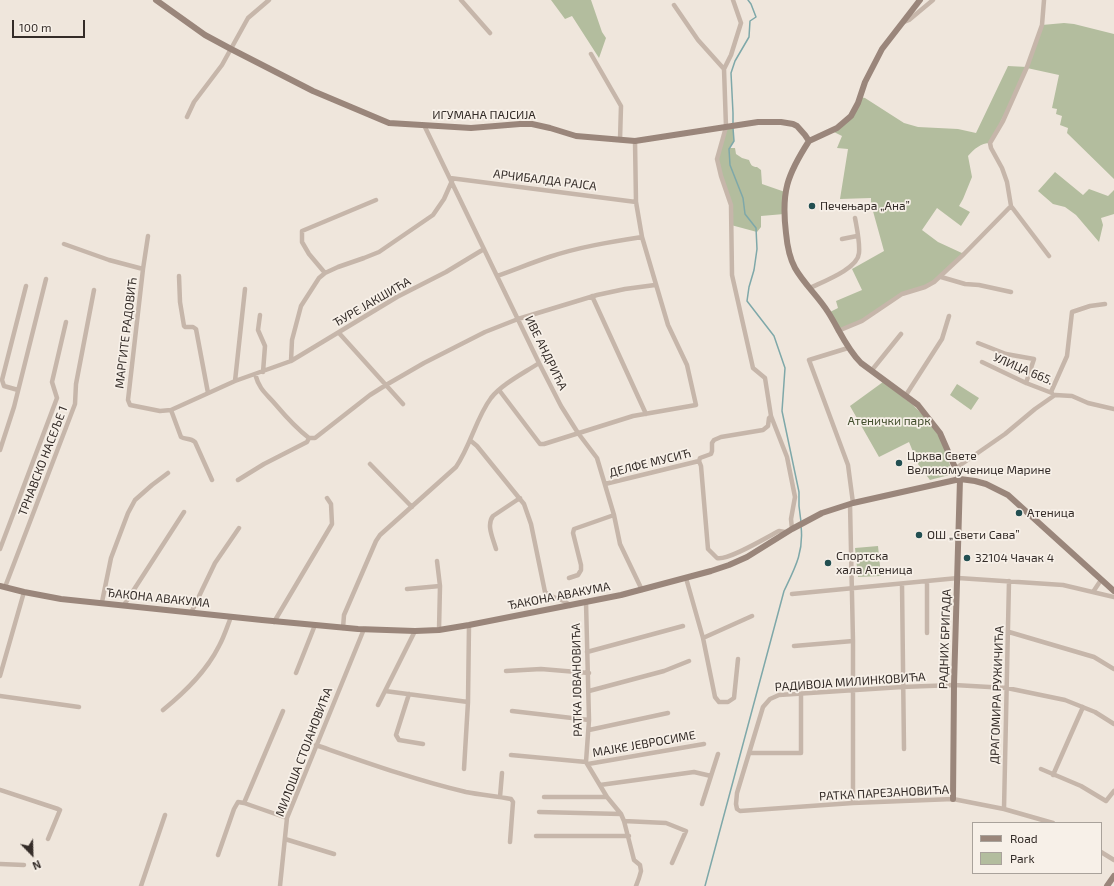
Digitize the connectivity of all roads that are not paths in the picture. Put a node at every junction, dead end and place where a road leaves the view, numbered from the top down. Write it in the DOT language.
graph roads {
  1 [pos="156,0"];
  2 [pos="269,0"];
  3 [pos="461,0"];
  4 [pos="733,0"];
  5 [pos="920,0"];
  6 [pos="933,0"];
  7 [pos="1044,0"];
  8 [pos="674,5"];
  9 [pos="904,22"];
  10 [pos="490,33"];
  11 [pos="231,49"];
  12 [pos="591,54"];
  13 [pos="724,69"];
  14 [pos="187,117"];
  15 [pos="424,125"];
  16 [pos="726,127"];
  17 [pos="620,140"];
  18 [pos="635,141"];
  19 [pos="809,141"];
  20 [pos="451,180"];
  21 [pos="376,200"];
  22 [pos="636,202"];
  23 [pos="1011,206"];
  24 [pos="856,218"];
  25 [pos="148,236"];
  26 [pos="857,236"];
  27 [pos="642,237"];
  28 [pos="842,239"];
  29 [pos="64,244"];
  30 [pos="484,249"];
  31 [pos="1049,256"];
  32 [pos="143,269"];
  33 [pos="325,273"];
  34 [pos="179,276"];
  35 [pos="497,276"];
  36 [pos="941,276"];
  37 [pos="46,279"];
  38 [pos="655,285"];
  39 [pos="26,286"];
  40 [pos="810,288"];
  41 [pos="245,289"];
  42 [pos="94,290"];
  43 [pos="1011,292"];
  44 [pos="592,296"];
  45 [pos="1104,304"];
  46 [pos="260,315"];
  47 [pos="948,316"];
  48 [pos="518,319"];
  49 [pos="66,322"];
  50 [pos="838,331"];
  51 [pos="339,333"];
  52 [pos="901,334"];
  53 [pos="978,342"];
  54 [pos="848,348"];
  55 [pos="291,362"];
  56 [pos="982,362"];
  57 [pos="539,363"];
  58 [pos="872,370"];
  59 [pos="263,372"];
  60 [pos="255,374"];
  61 [pos="235,381"];
  62 [pos="1026,384"];
  63 [pos="386,385"];
  64 [pos="18,390"];
  65 [pos="499,390"];
  66 [pos="208,393"];
  67 [pos="1053,393"];
  68 [pos="906,395"];
  69 [pos="403,404"];
  70 [pos="1114,409"];
  71 [pos="171,410"];
  72 [pos="646,414"];
  73 [pos="771,416"];
  74 [pos="578,433"];
  75 [pos="309,438"];
  76 [pos="470,441"];
  77 [pos="0,450"];
  78 [pos="699,461"];
  79 [pos="370,464"];
  80 [pos="956,468"];
  81 [pos="168,473"];
  82 [pos="960,479"];
  83 [pos="212,480"];
  84 [pos="238,480"];
  85 [pos="606,484"];
  86 [pos="327,498"];
  87 [pos="520,498"];
  88 [pos="852,504"];
  89 [pos="412,507"];
  90 [pos="184,512"];
  91 [pos="614,515"];
  92 [pos="239,528"];
  93 [pos="793,528"];
  94 [pos="785,532"];
  95 [pos="496,549"];
  96 [pos="0,550"];
  97 [pos="437,561"];
  98 [pos="569,578"];
  99 [pos="686,578"];
  100 [pos="958,578"];
  101 [pos="1101,580"];
  102 [pos="927,581"];
  103 [pos="1009,581"];
  104 [pos="902,584"];
  105 [pos="3,586"];
  106 [pos="440,586"];
  107 [pos="851,588"];
  108 [pos="407,589"];
  109 [pos="642,590"];
  110 [pos="1114,591"];
  111 [pos="24,592"];
  112 [pos="1093,592"];
  113 [pos="792,594"];
  114 [pos="1114,597"];
  115 [pos="102,602"];
  116 [pos="586,602"];
  117 [pos="124,605"];
  118 [pos="570,606"];
  119 [pos="191,612"];
  120 [pos="752,616"];
  121 [pos="231,617"];
  122 [pos="274,622"];
  123 [pos="315,625"];
  124 [pos="469,625"];
  125 [pos="683,626"];
  126 [pos="342,628"];
  127 [pos="364,629"];
  128 [pos="439,630"];
  129 [pos="415,631"];
  130 [pos="1009,632"];
  131 [pos="927,633"];
  132 [pos="702,638"];
  133 [pos="853,641"];
  134 [pos="794,646"];
  135 [pos="587,652"];
  136 [pos="738,659"];
  137 [pos="689,660"];
  138 [pos="1114,670"];
  139 [pos="506,671"];
  140 [pos="296,673"];
  141 [pos="588,673"];
  142 [pos="0,674"];
  143 [pos="954,685"];
  144 [pos="902,687"];
  145 [pos="1007,688"];
  146 [pos="853,690"];
  147 [pos="385,691"];
  148 [pos="589,691"];
  149 [pos="409,694"];
  150 [pos="801,694"];
  151 [pos="0,696"];
  152 [pos="468,702"];
  153 [pos="378,705"];
  154 [pos="1083,707"];
  155 [pos="79,708"];
  156 [pos="164,710"];
  157 [pos="282,711"];
  158 [pos="512,711"];
  159 [pos="668,713"];
  160 [pos="589,720"];
  161 [pos="1114,724"];
  162 [pos="589,730"];
  163 [pos="316,744"];
  164 [pos="423,744"];
  165 [pos="704,744"];
  166 [pos="904,749"];
  167 [pos="718,754"];
  168 [pos="749,754"];
  169 [pos="511,755"];
  170 [pos="587,763"];
  171 [pos="464,769"];
  172 [pos="1041,769"];
  173 [pos="502,773"];
  174 [pos="1053,775"];
  175 [pos="711,776"];
  176 [pos="600,784"];
  177 [pos="0,790"];
  178 [pos="1114,791"];
  179 [pos="500,797"];
  180 [pos="544,797"];
  181 [pos="607,797"];
  182 [pos="953,799"];
  183 [pos="244,803"];
  184 [pos="854,803"];
  185 [pos="702,804"];
  186 [pos="737,809"];
  187 [pos="1004,809"];
  188 [pos="539,812"];
  189 [pos="620,814"];
  190 [pos="165,815"];
  191 [pos="287,818"];
  192 [pos="624,821"];
  193 [pos="1050,822"];
  194 [pos="536,836"];
  195 [pos="629,836"];
  196 [pos="48,839"];
  197 [pos="285,839"];
  198 [pos="510,842"];
  199 [pos="1102,853"];
  200 [pos="334,854"];
  201 [pos="218,855"];
  202 [pos="1114,860"];
  203 [pos="672,862"];
  204 [pos="0,864"];
  205 [pos="24,865"];
  206 [pos="1114,876"];
  207 [pos="141,886"];
  208 [pos="280,886"];
  209 [pos="636,886"];
  210 [pos="1107,886"];
  1 -- 11 [label="street, ИГУМАНА ПАЈСИЈА"];
  2 -- 11 [label="street"];
  3 -- 10 [label="street"];
  4 -- 13 [label="street"];
  5 -- 9 [label="street"];
  6 -- 9 [label="street"];
  7 -- 23 [label="street"];
  8 -- 13 [label="street"];
  9 -- 19 [label="street"];
  11 -- 14 [label="street"];
  11 -- 15 [label="street, ИГУМАНА ПАЈСИЈА"];
  12 -- 17 [label="street"];
  13 -- 16 [label="street"];
  15 -- 17 [label="street, ИГУМАНА ПАЈСИЈА"];
  15 -- 20 [label="street, ИВЕ АНДРИЋА"];
  16 -- 18 [label="street, ИГУМАНА ПАЈСИЈА"];
  16 -- 19 [label="street, ИГУМАНА ПАЈСИЈА"];
  16 -- 73 [label="street"];
  17 -- 18 [label="street, ИГУМАНА ПАЈСИЈА"];
  18 -- 22 [label="street"];
  19 -- 40 [label="street"];
  20 -- 22 [label="street, АРЧИБАЛДА РАЈСА"];
  20 -- 30 [label="street, ИВЕ АНДРИЋА"];
  20 -- 33 [label="street"];
  21 -- 33 [label="street"];
  22 -- 27 [label="street"];
  23 -- 31 [label="street"];
  23 -- 36 [label="street"];
  24 -- 26 [label="street"];
  25 -- 32 [label="street, МАРГИТЕ РАДОВИЋ"];
  26 -- 28 [label="street"];
  26 -- 40 [label="street"];
  27 -- 35 [label="street"];
  27 -- 38 [label="street"];
  29 -- 32 [label="street, МАРГИТЕ РАДОВИЋ"];
  30 -- 35 [label="street, ИВЕ АНДРИЋА"];
  30 -- 51 [label="street, ЂУРЕ ЈАКШИЋА"];
  32 -- 71 [label="street, МАРГИТЕ РАДОВИЋ"];
  33 -- 55 [label="street"];
  34 -- 66 [label="street"];
  35 -- 48 [label="street, ИВЕ АНДРИЋА"];
  36 -- 43 [label="street"];
  36 -- 50 [label="street"];
  37 -- 64 [label="street"];
  38 -- 44 [label="street"];
  38 -- 72 [label="street"];
  39 -- 64 [label="street"];
  40 -- 50 [label="street"];
  41 -- 61 [label="street"];
  42 -- 105 [label="street, ТРНАВСКО НАСЕЉЕ 1"];
  44 -- 48 [label="street"];
  44 -- 72 [label="street"];
  45 -- 67 [label="street"];
  46 -- 59 [label="street"];
  47 -- 68 [label="street"];
  48 -- 57 [label="street, ИВЕ АНДРИЋА"];
  48 -- 63 [label="street"];
  49 -- 96 [label="street"];
  50 -- 54 [label="street"];
  51 -- 55 [label="street, ЂУРЕ ЈАКШИЋА"];
  51 -- 63 [label="street"];
  52 -- 58 [label="street"];
  53 -- 62 [label="street"];
  54 -- 58 [label="street"];
  54 -- 88 [label="street"];
  55 -- 59 [label="street, МАРГИТЕ РАДОВИЋ"];
  56 -- 62 [label="street, УЛИЦА 665."];
  57 -- 65 [label="street"];
  57 -- 74 [label="street, ИВЕ АНДРИЋА"];
  58 -- 68 [label="street"];
  59 -- 60 [label="street, МАРГИТЕ РАДОВИЋ"];
  60 -- 61 [label="street, МАРГИТЕ РАДОВИЋ"];
  60 -- 75 [label="street"];
  61 -- 66 [label="street, МАРГИТЕ РАДОВИЋ"];
  62 -- 67 [label="street, УЛИЦА 665."];
  63 -- 69 [label="street"];
  63 -- 75 [label="street"];
  64 -- 77 [label="street"];
  65 -- 74 [label="street"];
  65 -- 76 [label="street"];
  66 -- 71 [label="street, МАРГИТЕ РАДОВИЋ"];
  67 -- 70 [label="street, УЛИЦА 665."];
  67 -- 80 [label="street"];
  68 -- 80 [label="street"];
  71 -- 83 [label="street"];
  72 -- 74 [label="street"];
  73 -- 78 [label="street"];
  73 -- 93 [label="street"];
  74 -- 85 [label="street, ИВЕ АНДРИЋА"];
  75 -- 84 [label="street"];
  76 -- 87 [label="street"];
  76 -- 89 [label="street"];
  78 -- 85 [label="street, ДЕЛФЕ МУСИЋ"];
  78 -- 94 [label="street"];
  79 -- 89 [label="street"];
  80 -- 82 [label="street"];
  81 -- 115 [label="street"];
  82 -- 88 [label="street, ЂАКОНА АВАКУМА"];
  82 -- 100 [label="street, РАДНИХ БРИГАДА"];
  82 -- 101 [label="street"];
  85 -- 91 [label="street, ИВЕ АНДРИЋА"];
  86 -- 122 [label="street"];
  87 -- 95 [label="street"];
  87 -- 118 [label="street"];
  88 -- 93 [label="street, ЂАКОНА АВАКУМА"];
  88 -- 107 [label="street"];
  89 -- 126 [label="street"];
  90 -- 117 [label="street"];
  91 -- 98 [label="street"];
  91 -- 109 [label="street, ИВЕ АНДРИЋА"];
  92 -- 119 [label="street"];
  93 -- 94 [label="street, ЂАКОНА АВАКУМА"];
  94 -- 99 [label="street, ЂАКОНА АВАКУМА"];
  97 -- 106 [label="street"];
  99 -- 109 [label="street, ЂАКОНА АВАКУМА"];
  99 -- 132 [label="street"];
  100 -- 102 [label="street"];
  100 -- 103 [label="street"];
  100 -- 143 [label="street, РАДНИХ БРИГАДА"];
  101 -- 110 [label="street"];
  101 -- 112 [label="street"];
  102 -- 104 [label="street"];
  102 -- 131 [label="street"];
  103 -- 112 [label="street"];
  103 -- 130 [label="street, ДРАГОМИРА РУЖИЧИЋА"];
  104 -- 107 [label="street"];
  104 -- 144 [label="street"];
  105 -- 111 [label="street, ЂАКОНА АВАКУМА"];
  106 -- 108 [label="street"];
  106 -- 128 [label="street"];
  107 -- 113 [label="street"];
  107 -- 133 [label="street"];
  109 -- 116 [label="street, ЂАКОНА АВАКУМА"];
  111 -- 115 [label="street, ЂАКОНА АВАКУМА"];
  111 -- 142 [label="street"];
  112 -- 114 [label="street"];
  115 -- 117 [label="street, ЂАКОНА АВАКУМА"];
  116 -- 118 [label="street, ЂАКОНА АВАКУМА"];
  116 -- 135 [label="street, РАТКА ЈОВАНОВИЋА"];
  117 -- 119 [label="street, ЂАКОНА АВАКУМА"];
  118 -- 124 [label="street, ЂАКОНА АВАКУМА"];
  119 -- 121 [label="street, ЂАКОНА АВАКУМА"];
  120 -- 132 [label="street"];
  121 -- 122 [label="street, ЂАКОНА АВАКУМА"];
  121 -- 156 [label="street"];
  122 -- 123 [label="street, ЂАКОНА АВАКУМА"];
  123 -- 126 [label="street, ЂАКОНА АВАКУМА"];
  123 -- 140 [label="street"];
  124 -- 128 [label="street, ЂАКОНА АВАКУМА"];
  124 -- 152 [label="street"];
  125 -- 135 [label="street"];
  126 -- 127 [label="street, ЂАКОНА АВАКУМА"];
  127 -- 129 [label="street, ЂАКОНА АВАКУМА"];
  127 -- 163 [label="street, МИЛОША СТОЈАНОВИЋА"];
  128 -- 129 [label="street, ЂАКОНА АВАКУМА"];
  129 -- 147 [label="street"];
  130 -- 138 [label="street"];
  130 -- 145 [label="street, ДРАГОМИРА РУЖИЧИЋА"];
  132 -- 136 [label="street"];
  133 -- 134 [label="street"];
  133 -- 146 [label="street"];
  135 -- 141 [label="street, РАТКА ЈОВАНОВИЋА"];
  137 -- 148 [label="street"];
  139 -- 141 [label="street"];
  141 -- 148 [label="street, РАТКА ЈОВАНОВИЋА"];
  143 -- 144 [label="street, РАДИВОЈА МИЛИНКОВИЋА"];
  143 -- 145 [label="street, РАДИВОЈА МИЛИНКОВИЋА"];
  143 -- 182 [label="street, РАДНИХ БРИГАДА"];
  144 -- 146 [label="street, РАДИВОЈА МИЛИНКОВИЋА"];
  144 -- 166 [label="street"];
  145 -- 154 [label="street, РАДИВОЈА МИЛИНКОВИЋА"];
  145 -- 187 [label="street, ДРАГОМИРА РУЖИЧИЋА"];
  146 -- 150 [label="street, РАДИВОЈА МИЛИНКОВИЋА"];
  146 -- 184 [label="street"];
  147 -- 149 [label="street"];
  147 -- 153 [label="street"];
  148 -- 160 [label="street, РАТКА ЈОВАНОВИЋА"];
  149 -- 152 [label="street"];
  149 -- 164 [label="street"];
  150 -- 168 [label="street, РАДИВОЈА МИЛИНКОВИЋА"];
  150 -- 168 [label="street"];
  151 -- 155 [label="street"];
  152 -- 171 [label="street"];
  154 -- 161 [label="street, РАДИВОЈА МИЛИНКОВИЋА"];
  154 -- 174 [label="street"];
  157 -- 183 [label="street"];
  158 -- 160 [label="street"];
  159 -- 162 [label="street"];
  160 -- 162 [label="street, РАТКА ЈОВАНОВИЋА"];
  162 -- 170 [label="street, РАТКА ЈОВАНОВИЋА"];
  163 -- 179 [label="street"];
  163 -- 191 [label="street, МИЛОША СТОЈАНОВИЋА"];
  165 -- 170 [label="street, МАЈКЕ ЈЕВРОСИМЕ"];
  167 -- 175 [label="street"];
  168 -- 186 [label="street, РАДИВОЈА МИЛИНКОВИЋА"];
  169 -- 170 [label="street, МАЈКЕ ЈЕВРОСИМЕ"];
  170 -- 176 [label="street"];
  172 -- 174 [label="street"];
  173 -- 179 [label="street"];
  174 -- 178 [label="street"];
  175 -- 176 [label="street"];
  175 -- 185 [label="street"];
  176 -- 181 [label="street"];
  177 -- 196 [label="street"];
  179 -- 198 [label="street"];
  180 -- 181 [label="street"];
  181 -- 189 [label="street"];
  182 -- 184 [label="street, РАТКА ПАРЕЗАНОВИЋА"];
  182 -- 187 [label="street, РАТКА ПАРЕЗАНОВИЋА"];
  183 -- 191 [label="street"];
  183 -- 201 [label="street"];
  184 -- 186 [label="street, РАТКА ПАРЕЗАНОВИЋА"];
  187 -- 193 [label="street, РАТКА ПАРЕЗАНОВИЋА"];
  188 -- 189 [label="street"];
  189 -- 192 [label="street"];
  190 -- 207 [label="street"];
  191 -- 197 [label="street, МИЛОША СТОЈАНОВИЋА"];
  192 -- 195 [label="street"];
  192 -- 203 [label="street"];
  194 -- 195 [label="street"];
  195 -- 209 [label="street"];
  197 -- 200 [label="street"];
  197 -- 208 [label="street, МИЛОША СТОЈАНОВИЋА"];
  199 -- 202 [label="street"];
  204 -- 205 [label="street"];
  206 -- 210 [label="street"];
}
